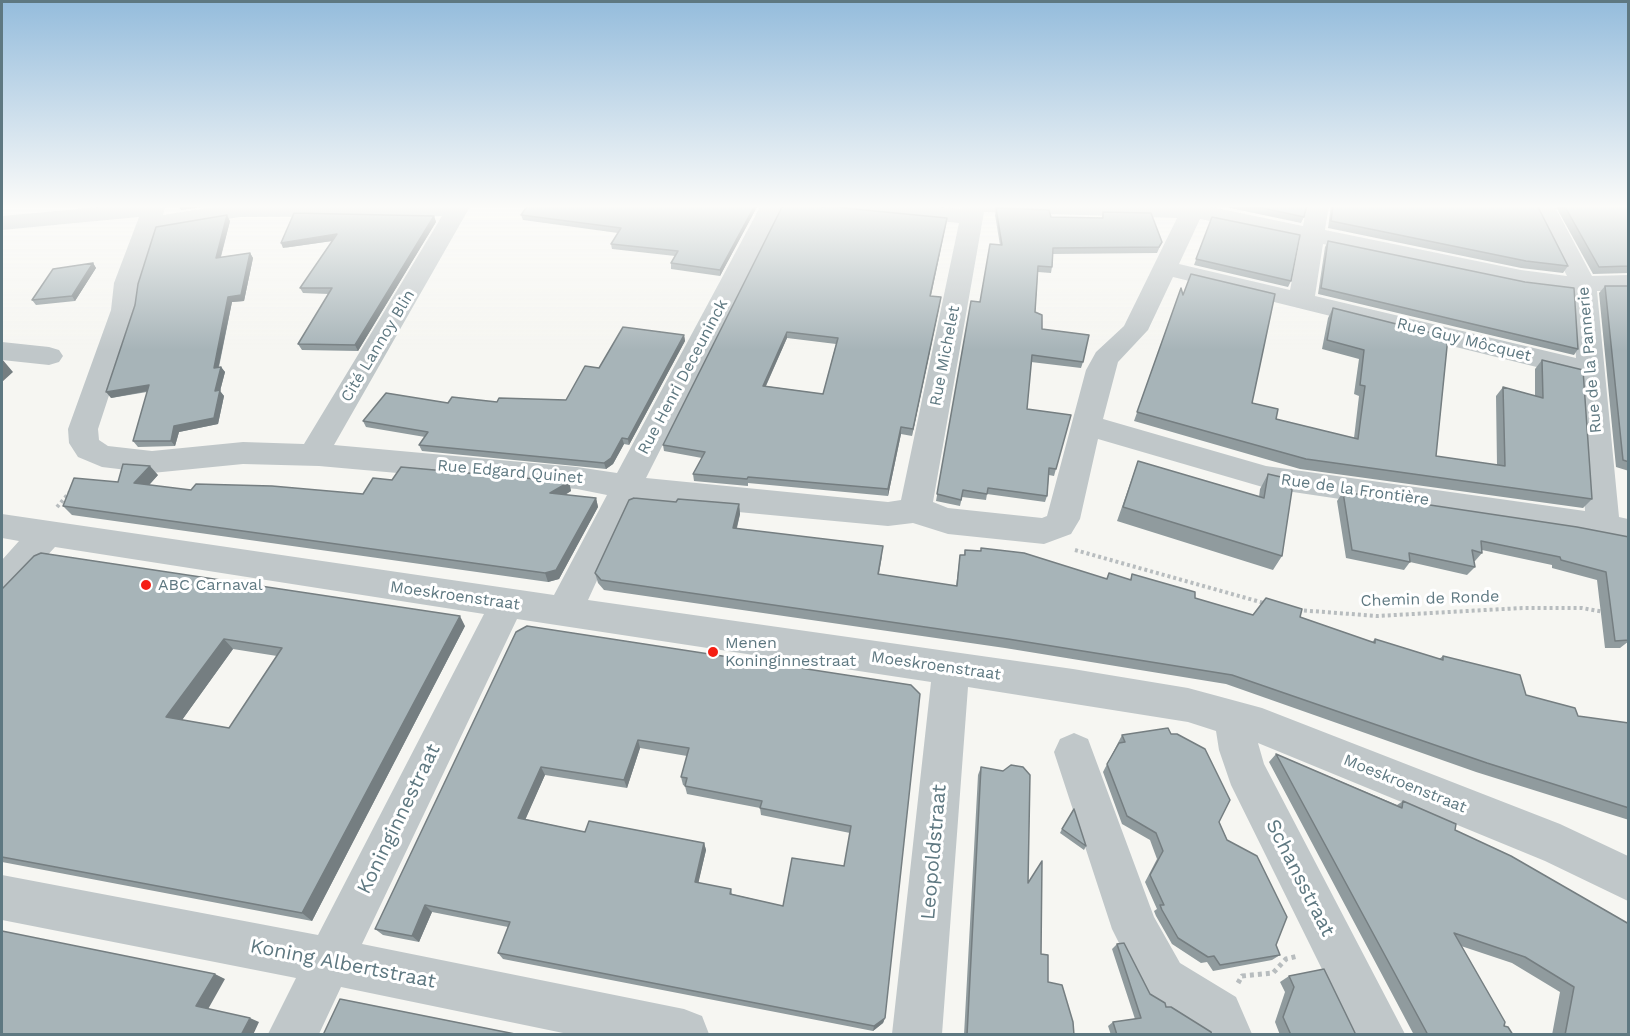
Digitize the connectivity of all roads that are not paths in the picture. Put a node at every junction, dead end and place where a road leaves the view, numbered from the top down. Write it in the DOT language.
graph roads {
  1 [pos="138,253"];
  2 [pos="432,253"];
  3 [pos="748,253"];
  4 [pos="968,253"];
  5 [pos="1169,253"];
  6 [pos="1309,253"];
  7 [pos="1404,253"];
  8 [pos="1570,253"];
  9 [pos="1166,268"];
  10 [pos="1629,283"];
  11 [pos="1584,284"];
  12 [pos="1301,301"];
  13 [pos="2,351"];
  14 [pos="49,356"];
  15 [pos="1591,371"];
  16 [pos="1087,425"];
  17 [pos="313,455"];
  18 [pos="621,495"];
  19 [pos="916,506"];
  20 [pos="2,526"];
  21 [pos="1616,529"];
  22 [pos="46,535"];
  23 [pos="2,582"];
  24 [pos="507,604"];
  25 [pos="564,612"];
  26 [pos="951,669"];
  27 [pos="1234,718"];
  28 [pos="1074,752"];
  29 [pos="1560,846"];
  30 [pos="1629,868"];
  31 [pos="1629,879"];
  32 [pos="2,898"];
  33 [pos="329,961"];
  34 [pos="1223,1024"];
  35 [pos="293,1035"];
  36 [pos="684,1035"];
  37 [pos="917,1035"];
  38 [pos="1380,1035"];
  1 -- 17 [label="street, Rue Edgard Quinet"];
  2 -- 17 [label="street, Cité Lannoy Blin"];
  3 -- 18 [label="street, Rue Henri Deceuninck"];
  4 -- 19 [label="street, Rue Michelet"];
  5 -- 9 [label="street"];
  6 -- 12 [label="street"];
  7 -- 11 [label="street"];
  8 -- 11 [label="street, Rue de la Pannerie"];
  9 -- 12 [label="street, Rue Guy Môcquet"];
  9 -- 16 [label="street"];
  10 -- 11 [label="street"];
  11 -- 15 [label="street, Rue de la Pannerie"];
  12 -- 15 [label="street, Rue Guy Môcquet"];
  13 -- 14 [label="street"];
  15 -- 21 [label="street, Rue de la Pannerie"];
  16 -- 19 [label="street"];
  16 -- 21 [label="street, Rue de la Frontière"];
  17 -- 18 [label="street, Rue Edgard Quinet"];
  18 -- 19 [label="street, Rue Edgard Quinet"];
  18 -- 25 [label="street, Rue Henri Deceuninck"];
  20 -- 22 [label="street, Moeskroenstraat"];
  22 -- 23 [label="street"];
  22 -- 24 [label="street, Moeskroenstraat"];
  24 -- 25 [label="street, Moeskroenstraat"];
  24 -- 33 [label="street, Koninginnestraat"];
  25 -- 26 [label="street, Moeskroenstraat"];
  26 -- 27 [label="street, Moeskroenstraat"];
  26 -- 37 [label="street, Leopoldstraat"];
  27 -- 29 [label="street, Moeskroenstraat"];
  27 -- 38 [label="street, Schansstraat"];
  28 -- 34 [label="street"];
  29 -- 30 [label="street"];
  29 -- 31 [label="street, Moeskroenstraat"];
  32 -- 33 [label="street, Koning Albertstraat"];
  33 -- 35 [label="street, Koninginnestraat"];
  33 -- 36 [label="street, Koning Albertstraat"];
}
